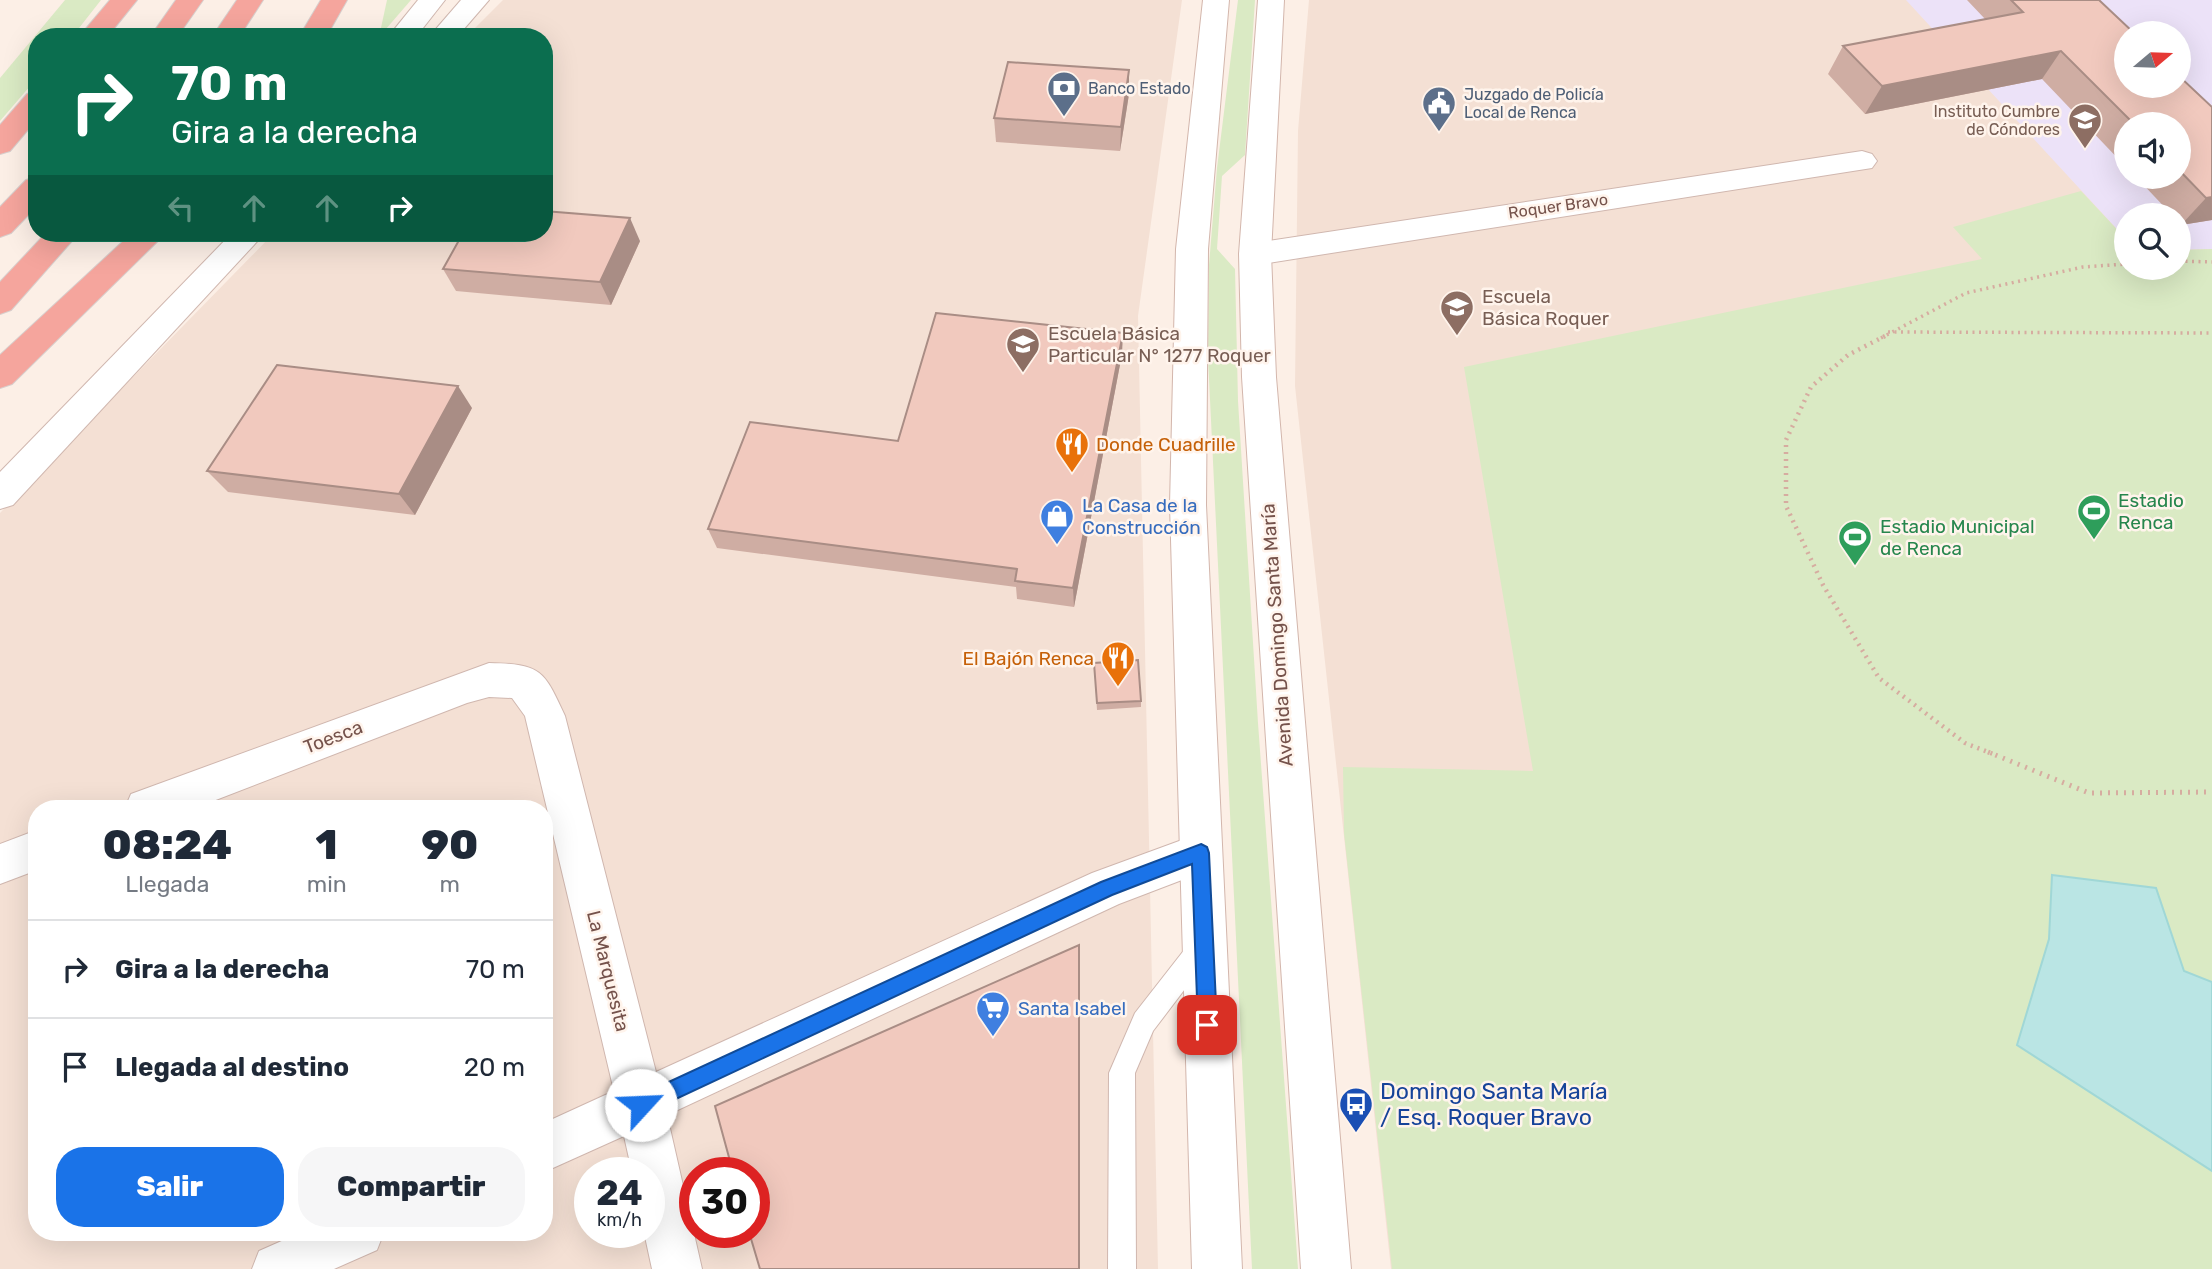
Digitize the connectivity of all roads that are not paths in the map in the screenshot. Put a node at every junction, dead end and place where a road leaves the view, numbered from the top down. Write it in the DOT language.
graph roads {
  1 [pos="124,0"];
  2 [pos="190,0"];
  3 [pos="250,0"];
  4 [pos="334,0"];
  5 [pos="432,0"];
  6 [pos="476,0"];
  7 [pos="1216,0"];
  8 [pos="1271,0"];
  9 [pos="100,28"];
  10 [pos="170,28"];
  11 [pos="231,28"];
  12 [pos="317,28"];
  13 [pos="409,28"];
  14 [pos="450,28"];
  15 [pos="28,111"];
  16 [pos="0,144"];
  17 [pos="1862,161"];
  18 [pos="28,196"];
  19 [pos="0,226"];
  20 [pos="56,242"];
  21 [pos="141,242"];
  22 [pos="241,242"];
  23 [pos="1255,254"];
  24 [pos="0,302"];
  25 [pos="0,375"];
  26 [pos="0,495"];
  27 [pos="522,681"];
  28 [pos="167,800"];
  29 [pos="28,853"];
  30 [pos="1201,853"];
  31 [pos="0,864"];
  32 [pos="1204,943"];
  33 [pos="641,1105"];
  34 [pos="553,1144"];
  35 [pos="339,1241"];
  36 [pos="277,1269"];
  37 [pos="677,1269"];
  38 [pos="1122,1269"];
  39 [pos="1217,1269"];
  40 [pos="1326,1269"];
  1 -- 9 [label="highway"];
  2 -- 10 [label="highway"];
  3 -- 11 [label="highway"];
  4 -- 12 [label="highway"];
  5 -- 13 [label="main road"];
  6 -- 14 [label="main road"];
  7 -- 30 [label="main road"];
  8 -- 23 [label="main road, Avenida Domingo Santa María"];
  15 -- 16 [label="highway"];
  17 -- 23 [label="main road, Roquer Bravo"];
  18 -- 19 [label="highway"];
  20 -- 24 [label="highway"];
  21 -- 25 [label="highway"];
  22 -- 26 [label="main road"];
  23 -- 40 [label="main road, Avenida Domingo Santa María"];
  27 -- 28 [label="main road, Toesca"];
  27 -- 33 [label="main road, La Marquesita"];
  29 -- 31 [label="main road"];
  30 -- 32 [label="main road"];
  30 -- 33 [label="main road"];
  32 -- 38 [label="lane"];
  32 -- 39 [label="main road"];
  33 -- 34 [label="main road"];
  33 -- 37 [label="main road, La Marquesita"];
  35 -- 36 [label="main road"];
}
